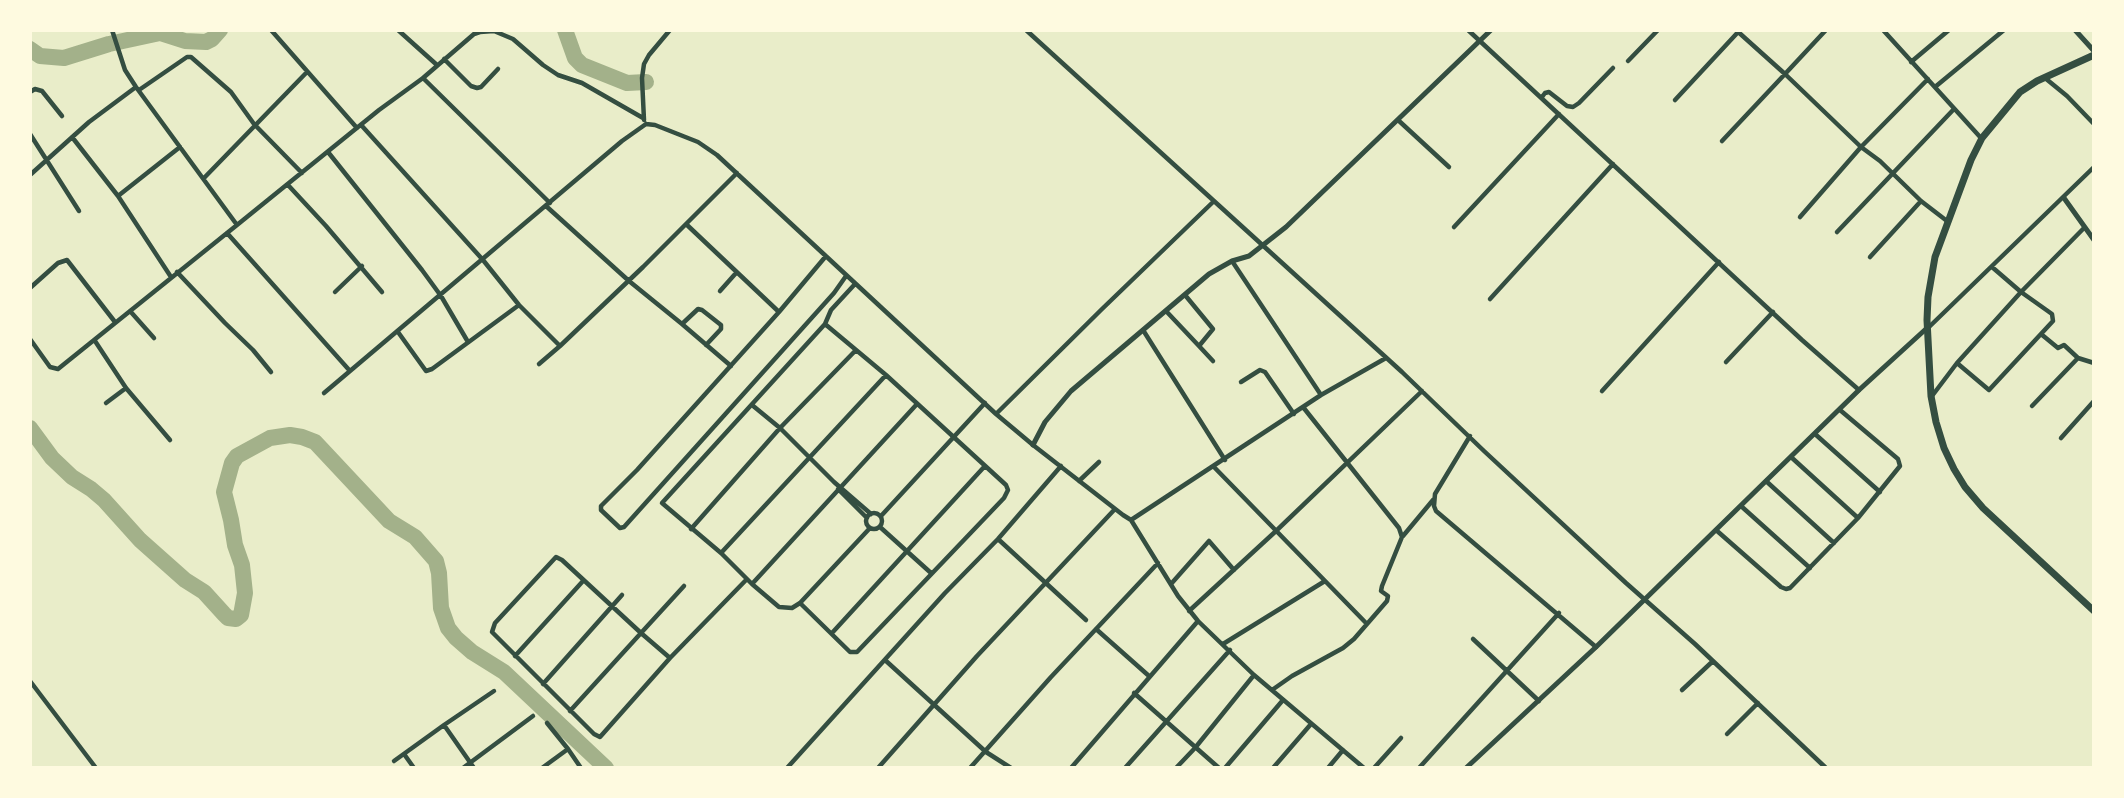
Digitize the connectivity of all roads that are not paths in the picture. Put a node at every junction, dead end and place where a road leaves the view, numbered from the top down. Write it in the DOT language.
graph roads {
  1 [pos="112,30"];
  2 [pos="271,30"];
  3 [pos="398,30"];
  4 [pos="670,30"];
  5 [pos="1026,30"];
  6 [pos="1491,30"];
  7 [pos="1658,30"];
  8 [pos="1826,30"];
  9 [pos="1949,30"];
  10 [pos="2004,30"];
  11 [pos="2075,30"];
  12 [pos="1739,31"];
  13 [pos="1886,31"];
  14 [pos="1474,35"];
  15 [pos="2094,53"];
  16 [pos="444,59"];
  17 [pos="1628,61"];
  18 [pos="1912,62"];
  19 [pos="437,65"];
  20 [pos="1613,68"];
  21 [pos="498,69"];
  22 [pos="307,72"];
  23 [pos="1785,75"];
  24 [pos="423,78"];
  25 [pos="2045,78"];
  26 [pos="1928,79"];
  27 [pos="1935,87"];
  28 [pos="137,89"];
  29 [pos="30,92"];
  30 [pos="1542,97"];
  31 [pos="1675,100"];
  32 [pos="1954,109"];
  33 [pos="1559,114"];
  34 [pos="62,116"];
  35 [pos="1398,120"];
  36 [pos="645,121"];
  37 [pos="254,124"];
  38 [pos="2094,124"];
  39 [pos="359,127"];
  40 [pos="30,134"];
  41 [pos="72,137"];
  42 [pos="1982,138"];
  43 [pos="1722,141"];
  44 [pos="180,147"];
  45 [pos="1861,147"];
  46 [pos="328,152"];
  47 [pos="48,159"];
  48 [pos="1613,164"];
  49 [pos="1449,167"];
  50 [pos="2094,167"];
  51 [pos="302,173"];
  52 [pos="737,173"];
  53 [pos="1892,173"];
  54 [pos="30,175"];
  55 [pos="204,178"];
  56 [pos="288,185"];
  57 [pos="118,195"];
  58 [pos="2063,198"];
  59 [pos="1921,201"];
  60 [pos="1213,202"];
  61 [pos="548,204"];
  62 [pos="79,211"];
  63 [pos="1800,217"];
  64 [pos="1947,221"];
  65 [pos="686,224"];
  66 [pos="237,225"];
  67 [pos="1454,227"];
  68 [pos="2084,228"];
  69 [pos="1837,232"];
  70 [pos="227,233"];
  71 [pos="2094,240"];
  72 [pos="1263,246"];
  73 [pos="826,256"];
  74 [pos="1870,257"];
  75 [pos="483,260"];
  76 [pos="1232,261"];
  77 [pos="1719,262"];
  78 [pos="362,266"];
  79 [pos="1992,267"];
  80 [pos="177,272"];
  81 [pos="736,274"];
  82 [pos="846,275"];
  83 [pos="171,276"];
  84 [pos="629,281"];
  85 [pos="855,284"];
  86 [pos="30,288"];
  87 [pos="720,291"];
  88 [pos="335,292"];
  89 [pos="382,292"];
  90 [pos="2021,292"];
  91 [pos="1185,295"];
  92 [pos="441,296"];
  93 [pos="1490,299"];
  94 [pos="519,305"];
  95 [pos="130,311"];
  96 [pos="1166,311"];
  97 [pos="779,312"];
  98 [pos="1773,312"];
  99 [pos="115,322"];
  100 [pos="682,324"];
  101 [pos="825,324"];
  102 [pos="1927,328"];
  103 [pos="1143,330"];
  104 [pos="398,332"];
  105 [pos="2041,334"];
  106 [pos="30,338"];
  107 [pos="154,338"];
  108 [pos="95,341"];
  109 [pos="468,342"];
  110 [pos="706,345"];
  111 [pos="560,346"];
  112 [pos="1199,346"];
  113 [pos="856,350"];
  114 [pos="1386,358"];
  115 [pos="2078,358"];
  116 [pos="1213,361"];
  117 [pos="1726,362"];
  118 [pos="1957,363"];
  119 [pos="2094,363"];
  120 [pos="539,364"];
  121 [pos="731,366"];
  122 [pos="350,371"];
  123 [pos="271,372"];
  124 [pos="886,375"];
  125 [pos="1241,382"];
  126 [pos="126,388"];
  127 [pos="1859,390"];
  128 [pos="1422,391"];
  129 [pos="1602,391"];
  130 [pos="324,393"];
  131 [pos="1321,395"];
  132 [pos="1931,396"];
  133 [pos="2094,401"];
  134 [pos="106,403"];
  135 [pos="985,403"];
  136 [pos="917,404"];
  137 [pos="752,405"];
  138 [pos="2032,406"];
  139 [pos="1303,407"];
  140 [pos="1840,410"];
  141 [pos="996,414"];
  142 [pos="1294,414"];
  143 [pos="780,428"];
  144 [pos="1815,433"];
  145 [pos="1470,436"];
  146 [pos="952,437"];
  147 [pos="2061,438"];
  148 [pos="170,440"];
  149 [pos="1033,446"];
  150 [pos="810,456"];
  151 [pos="1791,457"];
  152 [pos="1225,460"];
  153 [pos="1099,462"];
  154 [pos="1346,464"];
  155 [pos="1061,466"];
  156 [pos="984,467"];
  157 [pos="1214,467"];
  158 [pos="1079,481"];
  159 [pos="1766,481"];
  160 [pos="840,488"];
  161 [pos="1881,492"];
  162 [pos="1434,500"];
  163 [pos="1741,506"];
  164 [pos="1115,509"];
  165 [pos="869,516"];
  166 [pos="881,516"];
  167 [pos="1858,518"];
  168 [pos="1131,520"];
  169 [pos="880,527"];
  170 [pos="870,528"];
  171 [pos="691,529"];
  172 [pos="1716,530"];
  173 [pos="1276,531"];
  174 [pos="1402,537"];
  175 [pos="998,539"];
  176 [pos="1833,543"];
  177 [pos="906,551"];
  178 [pos="721,553"];
  179 [pos="1158,563"];
  180 [pos="1810,568"];
  181 [pos="1234,570"];
  182 [pos="931,573"];
  183 [pos="747,579"];
  184 [pos="583,581"];
  185 [pos="1325,581"];
  186 [pos="752,584"];
  187 [pos="1046,584"];
  188 [pos="1171,584"];
  189 [pos="684,586"];
  190 [pos="622,595"];
  191 [pos="1645,600"];
  192 [pos="800,603"];
  193 [pos="611,607"];
  194 [pos="1189,611"];
  195 [pos="2094,611"];
  196 [pos="1559,613"];
  197 [pos="1086,620"];
  198 [pos="1198,621"];
  199 [pos="1367,624"];
  200 [pos="1096,629"];
  201 [pos="641,633"];
  202 [pos="832,633"];
  203 [pos="1473,639"];
  204 [pos="1223,644"];
  205 [pos="1597,647"];
  206 [pos="1230,650"];
  207 [pos="514,656"];
  208 [pos="670,658"];
  209 [pos="885,660"];
  210 [pos="1713,661"];
  211 [pos="1508,671"];
  212 [pos="1254,675"];
  213 [pos="1149,676"];
  214 [pos="30,681"];
  215 [pos="543,684"];
  216 [pos="1272,690"];
  217 [pos="1682,690"];
  218 [pos="494,691"];
  219 [pos="1134,693"];
  220 [pos="1283,700"];
  221 [pos="1539,701"];
  222 [pos="1758,703"];
  223 [pos="934,704"];
  224 [pos="570,711"];
  225 [pos="533,716"];
  226 [pos="547,723"];
  227 [pos="1166,723"];
  228 [pos="1311,724"];
  229 [pos="444,725"];
  230 [pos="1727,734"];
  231 [pos="1401,738"];
  232 [pos="1195,748"];
  233 [pos="568,749"];
  234 [pos="1343,750"];
  235 [pos="986,752"];
  236 [pos="404,754"];
  237 [pos="394,761"];
  238 [pos="470,762"];
  239 [pos="96,768"];
  240 [pos="415,768"];
  241 [pos="463,768"];
  242 [pos="474,768"];
  243 [pos="542,768"];
  244 [pos="582,768"];
  245 [pos="787,768"];
  246 [pos="878,768"];
  247 [pos="970,768"];
  248 [pos="1011,768"];
  249 [pos="1071,768"];
  250 [pos="1125,768"];
  251 [pos="1176,768"];
  252 [pos="1219,768"];
  253 [pos="1225,768"];
  254 [pos="1273,768"];
  255 [pos="1328,768"];
  256 [pos="1362,768"];
  257 [pos="1374,768"];
  258 [pos="1419,768"];
  259 [pos="1466,768"];
  260 [pos="1826,768"];
  1 -- 28 [label="street"];
  2 -- 22 [label="street"];
  3 -- 19 [label="street"];
  4 -- 36 [label="street"];
  5 -- 60 [label="street"];
  6 -- 14 [label="street"];
  7 -- 17 [label="street"];
  8 -- 23 [label="street"];
  9 -- 18 [label="street"];
  10 -- 27 [label="street"];
  11 -- 15 [label="street"];
  12 -- 23 [label="street"];
  12 -- 31 [label="street"];
  13 -- 18 [label="street"];
  14 -- 30 [label="street"];
  14 -- 35 [label="street"];
  15 -- 25 [label="highway"];
  16 -- 19 [label="street"];
  16 -- 21 [label="street"];
  16 -- 36 [label="street"];
  18 -- 26 [label="street"];
  19 -- 24 [label="street"];
  20 -- 30 [label="street"];
  22 -- 37 [label="street"];
  22 -- 39 [label="street"];
  23 -- 43 [label="street"];
  23 -- 45 [label="street"];
  24 -- 39 [label="street"];
  24 -- 61 [label="street"];
  25 -- 38 [label="street"];
  25 -- 42 [label="highway"];
  26 -- 27 [label="street"];
  26 -- 45 [label="street"];
  27 -- 32 [label="street"];
  28 -- 37 [label="street"];
  28 -- 41 [label="street"];
  28 -- 44 [label="street"];
  29 -- 34 [label="street"];
  30 -- 33 [label="street"];
  32 -- 42 [label="street"];
  32 -- 53 [label="street"];
  33 -- 48 [label="street"];
  33 -- 67 [label="street"];
  35 -- 49 [label="street"];
  35 -- 72 [label="street"];
  36 -- 52 [label="street"];
  36 -- 61 [label="street"];
  37 -- 51 [label="street"];
  37 -- 55 [label="street"];
  39 -- 46 [label="street"];
  39 -- 75 [label="street"];
  40 -- 47 [label="street"];
  41 -- 47 [label="street"];
  41 -- 57 [label="street"];
  42 -- 64 [label="highway"];
  44 -- 55 [label="street"];
  44 -- 57 [label="street"];
  45 -- 53 [label="street"];
  45 -- 63 [label="street"];
  46 -- 51 [label="street"];
  46 -- 92 [label="street"];
  47 -- 54 [label="street"];
  47 -- 62 [label="street"];
  48 -- 77 [label="street"];
  48 -- 93 [label="street"];
  50 -- 58 [label="street"];
  51 -- 56 [label="street"];
  52 -- 65 [label="street"];
  52 -- 73 [label="street"];
  53 -- 59 [label="street"];
  53 -- 69 [label="street"];
  55 -- 66 [label="street"];
  56 -- 66 [label="street"];
  56 -- 78 [label="street"];
  57 -- 83 [label="street"];
  58 -- 68 [label="street"];
  58 -- 79 [label="street"];
  59 -- 64 [label="street"];
  59 -- 74 [label="street"];
  60 -- 72 [label="street"];
  60 -- 141 [label="street"];
  61 -- 75 [label="street"];
  61 -- 84 [label="street"];
  64 -- 102 [label="highway"];
  65 -- 81 [label="street"];
  65 -- 84 [label="street"];
  66 -- 70 [label="street"];
  68 -- 71 [label="street"];
  68 -- 90 [label="street"];
  70 -- 80 [label="street"];
  70 -- 122 [label="street"];
  72 -- 76 [label="street"];
  72 -- 114 [label="street"];
  73 -- 82 [label="street"];
  73 -- 97 [label="street"];
  75 -- 92 [label="street"];
  75 -- 94 [label="street"];
  76 -- 91 [label="street"];
  76 -- 131 [label="street"];
  77 -- 98 [label="street"];
  77 -- 129 [label="street"];
  78 -- 88 [label="street"];
  78 -- 89 [label="street"];
  79 -- 90 [label="street"];
  79 -- 102 [label="street"];
  80 -- 83 [label="street"];
  80 -- 123 [label="street"];
  81 -- 87 [label="street"];
  81 -- 97 [label="street"];
  82 -- 85 [label="street"];
  82 -- 121 [label="street"];
  83 -- 95 [label="street"];
  84 -- 100 [label="street"];
  84 -- 111 [label="street"];
  85 -- 101 [label="street"];
  85 -- 135 [label="street"];
  86 -- 99 [label="street"];
  90 -- 105 [label="street"];
  90 -- 118 [label="street"];
  91 -- 96 [label="street"];
  91 -- 112 [label="street"];
  92 -- 104 [label="street"];
  92 -- 109 [label="street"];
  94 -- 109 [label="street"];
  94 -- 111 [label="street"];
  95 -- 99 [label="street"];
  95 -- 107 [label="street"];
  96 -- 103 [label="street"];
  96 -- 112 [label="street"];
  97 -- 121 [label="street"];
  98 -- 117 [label="street"];
  98 -- 127 [label="street"];
  99 -- 108 [label="street"];
  100 -- 110 [label="street"];
  100 -- 110 [label="street"];
  101 -- 113 [label="street"];
  101 -- 137 [label="street"];
  102 -- 127 [label="street"];
  102 -- 132 [label="highway"];
  103 -- 149 [label="street"];
  103 -- 152 [label="street"];
  104 -- 109 [label="street"];
  104 -- 122 [label="street"];
  105 -- 115 [label="street"];
  105 -- 118 [label="street"];
  106 -- 108 [label="street"];
  108 -- 126 [label="street"];
  110 -- 121 [label="street"];
  111 -- 120 [label="street"];
  112 -- 116 [label="street"];
  113 -- 124 [label="street"];
  113 -- 143 [label="street"];
  114 -- 128 [label="street"];
  114 -- 131 [label="street"];
  115 -- 119 [label="street"];
  115 -- 138 [label="street"];
  118 -- 132 [label="street"];
  122 -- 130 [label="street"];
  124 -- 136 [label="street"];
  124 -- 150 [label="street"];
  125 -- 142 [label="street"];
  126 -- 134 [label="street"];
  126 -- 148 [label="street"];
  127 -- 140 [label="street"];
  128 -- 145 [label="street"];
  128 -- 154 [label="street"];
  131 -- 139 [label="street"];
  132 -- 195 [label="highway"];
  133 -- 147 [label="street"];
  135 -- 141 [label="street"];
  135 -- 146 [label="street"];
  136 -- 146 [label="street"];
  136 -- 160 [label="street"];
  137 -- 143 [label="street"];
  137 -- 171 [label="street"];
  139 -- 142 [label="street"];
  139 -- 154 [label="street"];
  140 -- 144 [label="street"];
  140 -- 161 [label="street"];
  141 -- 149 [label="street"];
  142 -- 152 [label="street"];
  143 -- 150 [label="street"];
  143 -- 171 [label="street"];
  144 -- 151 [label="street"];
  144 -- 161 [label="street"];
  145 -- 162 [label="street"];
  145 -- 191 [label="street"];
  146 -- 156 [label="street"];
  146 -- 166 [label="street"];
  149 -- 155 [label="street"];
  150 -- 160 [label="street"];
  150 -- 178 [label="street"];
  151 -- 159 [label="street"];
  151 -- 167 [label="street"];
  152 -- 157 [label="street"];
  153 -- 158 [label="street"];
  154 -- 173 [label="street"];
  154 -- 174 [label="street"];
  155 -- 158 [label="street"];
  155 -- 175 [label="street"];
  156 -- 177 [label="street"];
  156 -- 182 [label="street"];
  157 -- 168 [label="street"];
  157 -- 173 [label="street"];
  158 -- 164 [label="street"];
  159 -- 163 [label="street"];
  159 -- 176 [label="street"];
  160 -- 165 [label="street"];
  160 -- 186 [label="street"];
  161 -- 167 [label="street"];
  162 -- 174 [label="street"];
  162 -- 196 [label="street"];
  163 -- 172 [label="street"];
  163 -- 180 [label="street"];
  164 -- 168 [label="street"];
  164 -- 187 [label="street"];
  165 -- 166 [label="street"];
  165 -- 170 [label="street"];
  166 -- 169 [label="street"];
  167 -- 176 [label="street"];
  168 -- 179 [label="street"];
  169 -- 170 [label="street"];
  169 -- 177 [label="street"];
  170 -- 192 [label="street"];
  171 -- 178 [label="street"];
  172 -- 180 [label="street"];
  172 -- 191 [label="street"];
  173 -- 181 [label="street"];
  173 -- 185 [label="street"];
  174 -- 199 [label="street"];
  175 -- 187 [label="street"];
  175 -- 209 [label="street"];
  176 -- 180 [label="street"];
  177 -- 182 [label="street"];
  177 -- 202 [label="street"];
  178 -- 183 [label="street"];
  179 -- 188 [label="street"];
  179 -- 200 [label="street"];
  181 -- 188 [label="street"];
  181 -- 194 [label="street"];
  182 -- 202 [label="street"];
  183 -- 186 [label="street"];
  183 -- 208 [label="street"];
  184 -- 193 [label="street"];
  184 -- 207 [label="street"];
  184 -- 207 [label="street"];
  185 -- 199 [label="street"];
  185 -- 204 [label="street"];
  186 -- 192 [label="street"];
  187 -- 197 [label="street"];
  187 -- 223 [label="street"];
  188 -- 194 [label="street"];
  189 -- 201 [label="street"];
  190 -- 193 [label="street"];
  191 -- 205 [label="street"];
  191 -- 210 [label="street"];
  192 -- 202 [label="street"];
  193 -- 201 [label="street"];
  193 -- 215 [label="street"];
  194 -- 198 [label="street"];
  196 -- 205 [label="street"];
  196 -- 211 [label="street"];
  198 -- 204 [label="street"];
  198 -- 213 [label="street"];
  199 -- 216 [label="street"];
  200 -- 213 [label="street"];
  200 -- 235 [label="street"];
  201 -- 208 [label="street"];
  201 -- 224 [label="street"];
  203 -- 211 [label="street"];
  204 -- 206 [label="street"];
  205 -- 221 [label="street"];
  206 -- 212 [label="street"];
  206 -- 227 [label="street"];
  207 -- 215 [label="street"];
  208 -- 224 [label="street"];
  209 -- 223 [label="street"];
  209 -- 245 [label="street"];
  210 -- 217 [label="street"];
  210 -- 222 [label="street"];
  211 -- 221 [label="street"];
  211 -- 258 [label="street"];
  212 -- 216 [label="street"];
  212 -- 232 [label="street"];
  213 -- 219 [label="street"];
  214 -- 239 [label="street"];
  215 -- 224 [label="street"];
  216 -- 220 [label="street"];
  218 -- 229 [label="street"];
  219 -- 227 [label="street"];
  219 -- 249 [label="street"];
  220 -- 228 [label="street"];
  220 -- 253 [label="street"];
  221 -- 259 [label="street"];
  222 -- 230 [label="street"];
  222 -- 260 [label="street"];
  223 -- 235 [label="street"];
  223 -- 246 [label="street"];
  225 -- 238 [label="street"];
  226 -- 233 [label="street"];
  227 -- 232 [label="street"];
  227 -- 250 [label="street"];
  228 -- 234 [label="street"];
  228 -- 254 [label="street"];
  229 -- 236 [label="street"];
  229 -- 238 [label="street"];
  231 -- 257 [label="street"];
  232 -- 251 [label="street"];
  232 -- 252 [label="street"];
  233 -- 243 [label="street"];
  233 -- 244 [label="street"];
  234 -- 255 [label="street"];
  234 -- 256 [label="street"];
  235 -- 247 [label="street"];
  235 -- 248 [label="street"];
  236 -- 237 [label="street"];
  236 -- 240 [label="street"];
  238 -- 241 [label="street"];
  238 -- 242 [label="street"];
}
